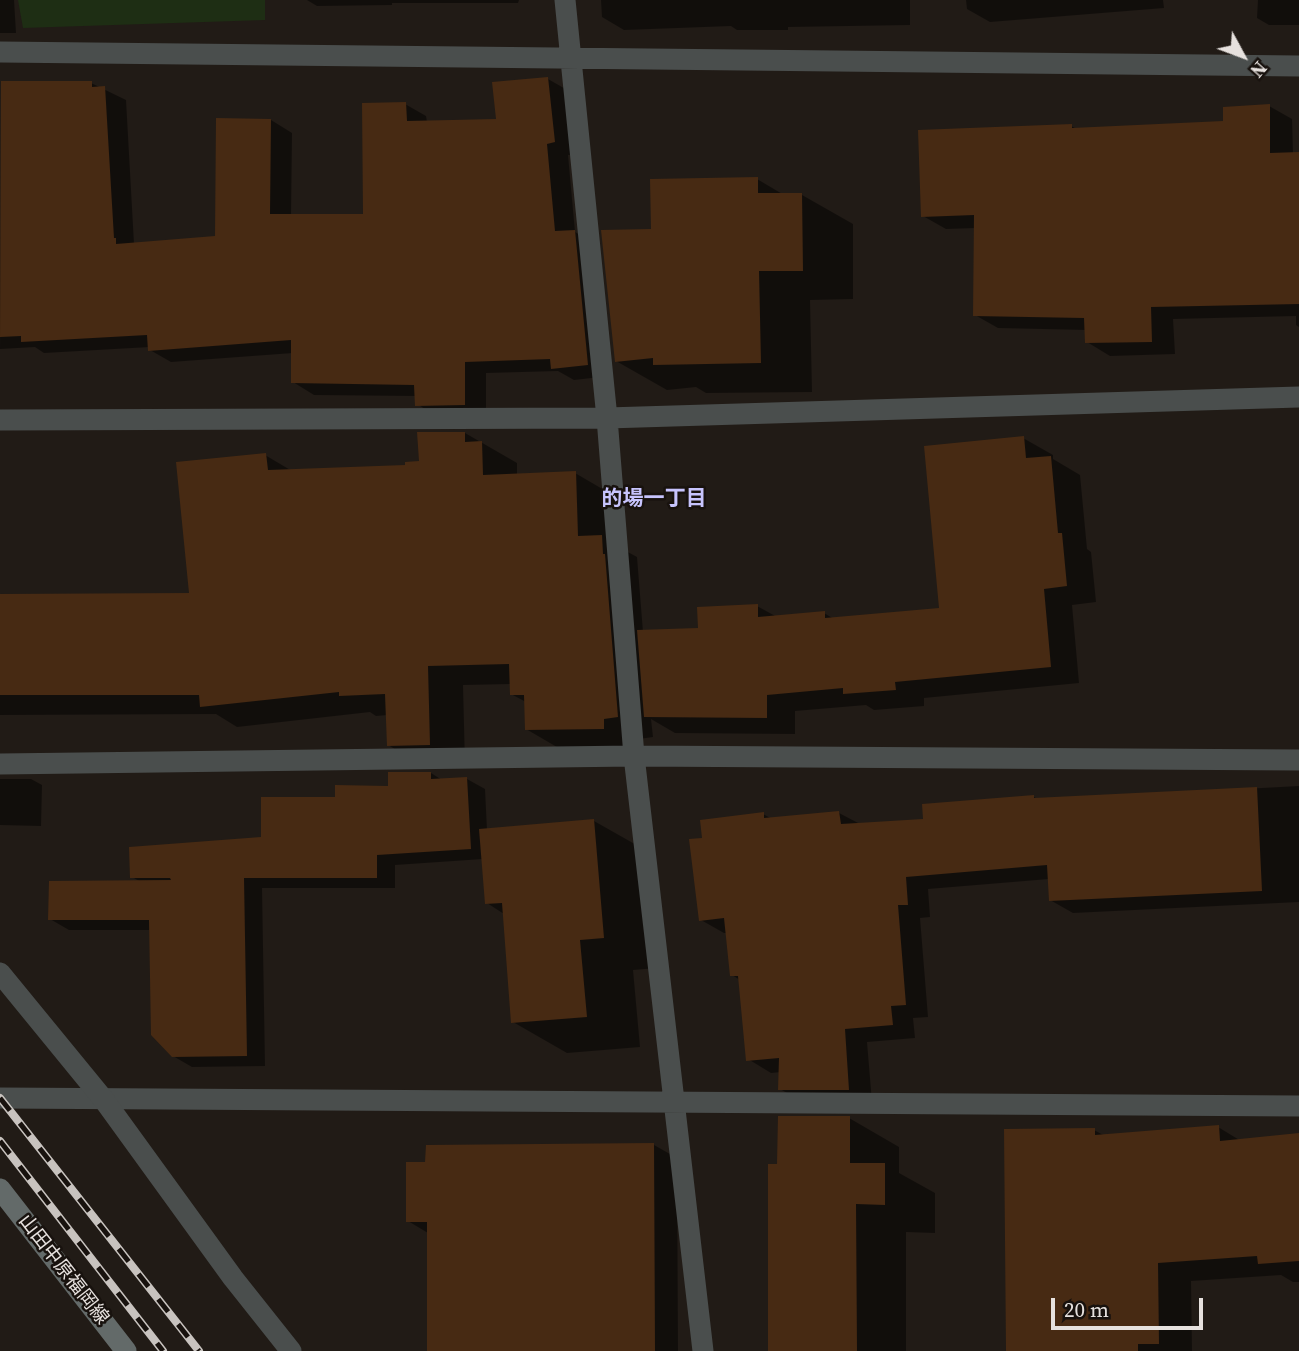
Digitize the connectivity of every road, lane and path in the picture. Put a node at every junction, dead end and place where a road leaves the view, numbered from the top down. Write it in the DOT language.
graph roads {
  1 [pos="565,0"];
  2 [pos="0,52"];
  3 [pos="569,58"];
  4 [pos="1299,66"];
  5 [pos="1299,397"];
  6 [pos="607,418"];
  7 [pos="0,420"];
  8 [pos="634,756"];
  9 [pos="1299,760"];
  10 [pos="0,764"];
  11 [pos="0,973"];
  12 [pos="0,1098"];
  13 [pos="104,1100"];
  14 [pos="676,1102"];
  15 [pos="1299,1107"];
  16 [pos="0,1189"];
  17 [pos="126,1351"];
  18 [pos="291,1351"];
  19 [pos="703,1351"];
  1 -- 3 [label="street"];
  2 -- 3 [label="street"];
  3 -- 4 [label="street"];
  3 -- 6 [label="street"];
  5 -- 6 [label="street"];
  6 -- 7 [label="street"];
  6 -- 8 [label="street"];
  8 -- 9 [label="street"];
  8 -- 10 [label="street"];
  8 -- 14 [label="street"];
  11 -- 13 [label="street"];
  12 -- 13 [label="street"];
  13 -- 14 [label="street"];
  13 -- 18 [label="street"];
  14 -- 15 [label="street"];
  14 -- 19 [label="street"];
  16 -- 17 [label="main road, 山田中原福岡線"];
}
